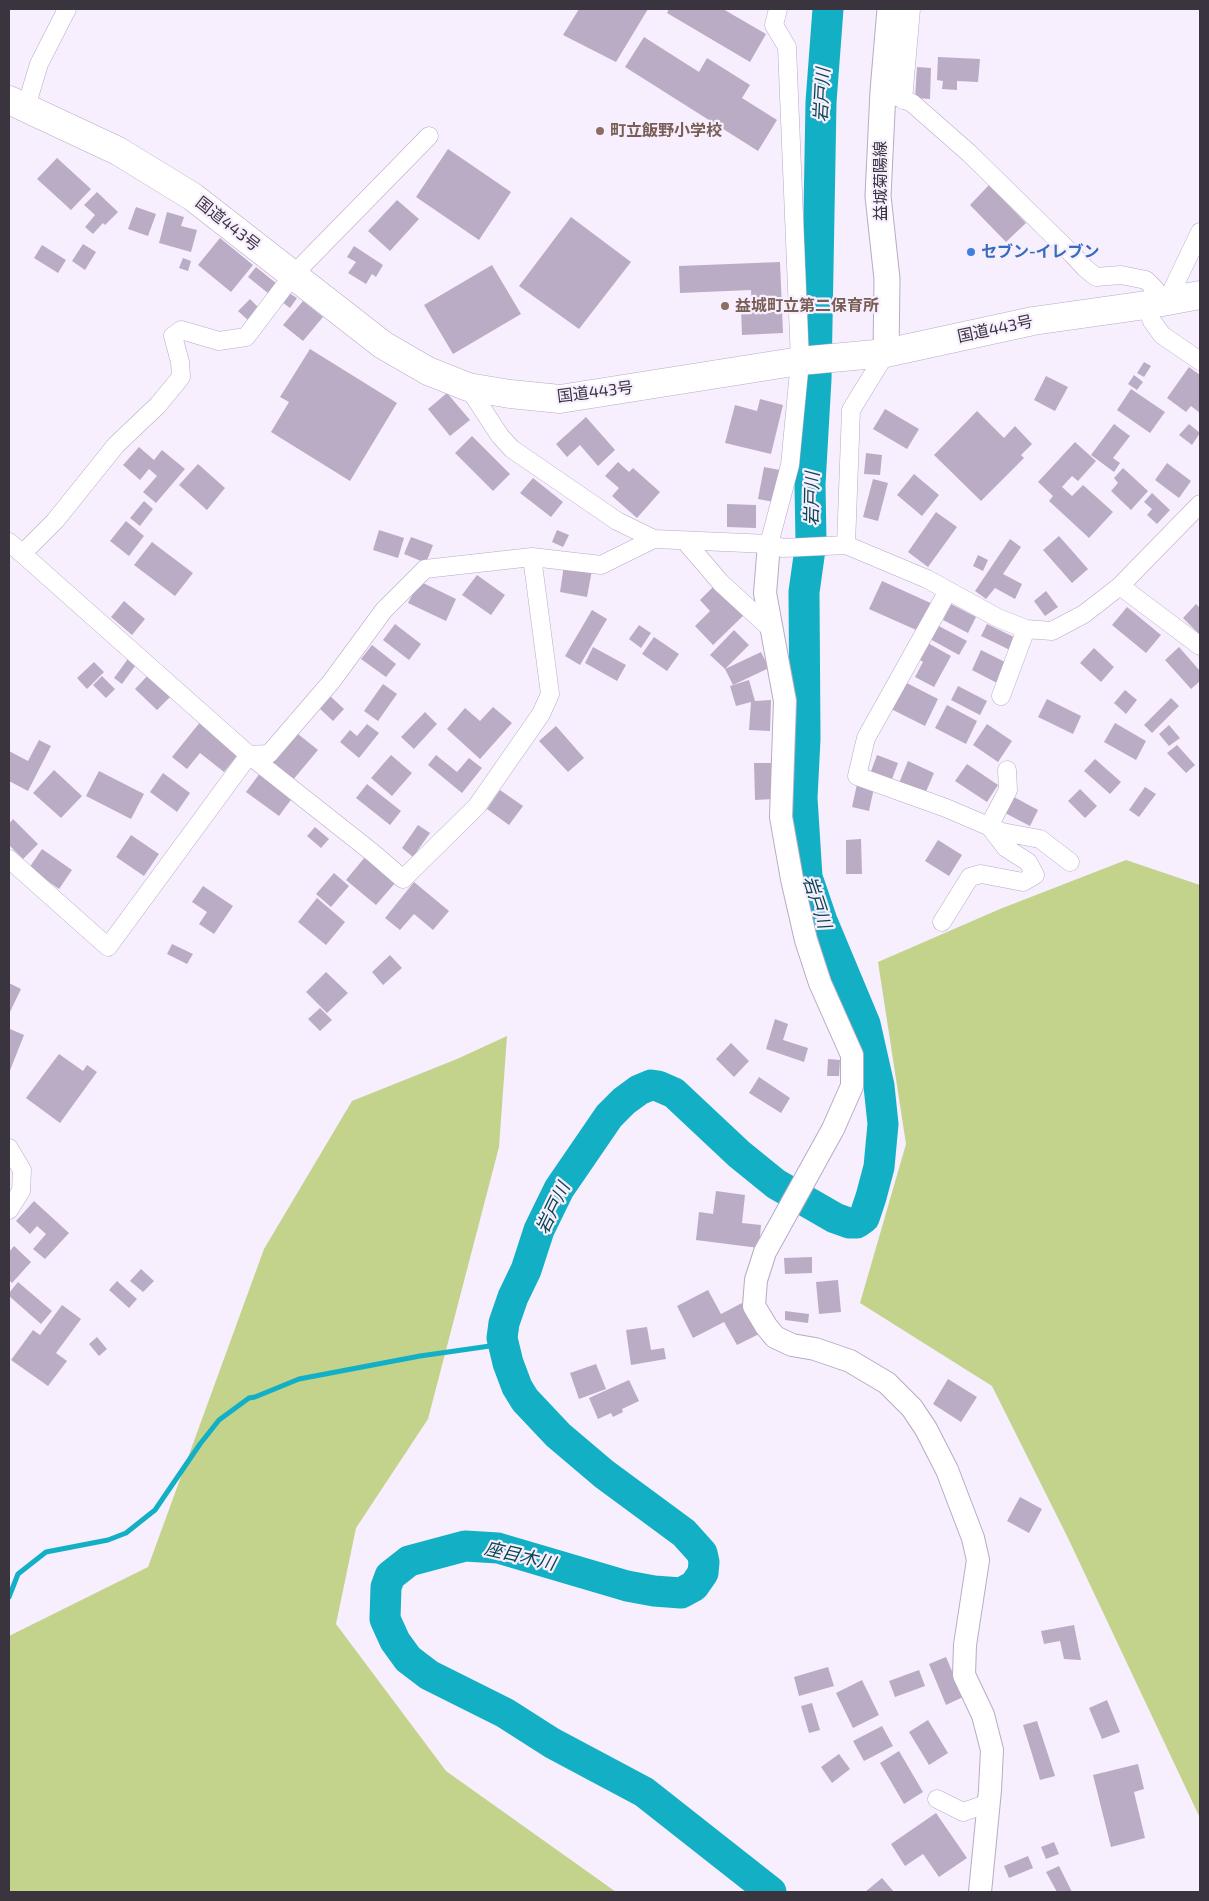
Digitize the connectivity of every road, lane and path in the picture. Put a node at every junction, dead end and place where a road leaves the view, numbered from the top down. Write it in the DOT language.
graph roads {
  1 [pos="67,9"];
  2 [pos="778,9"];
  3 [pos="890,9"];
  4 [pos="911,9"];
  5 [pos="893,96"];
  6 [pos="17,104"];
  7 [pos="429,136"];
  8 [pos="1200,232"];
  9 [pos="293,275"];
  10 [pos="1200,295"];
  11 [pos="1158,303"];
  12 [pos="876,354"];
  13 [pos="800,361"];
  14 [pos="1200,362"];
  15 [pos="468,387"];
  16 [pos="1200,504"];
  17 [pos="654,539"];
  18 [pos="685,540"];
  19 [pos="9,542"];
  20 [pos="846,545"];
  21 [pos="776,546"];
  22 [pos="23,553"];
  23 [pos="532,557"];
  24 [pos="1120,586"];
  25 [pos="948,591"];
  26 [pos="770,628"];
  27 [pos="1026,630"];
  28 [pos="1200,646"];
  29 [pos="1001,696"];
  30 [pos="250,755"];
  31 [pos="1006,770"];
  32 [pos="989,826"];
  33 [pos="1070,862"];
  34 [pos="10,867"];
  35 [pos="942,922"];
  36 [pos="9,1148"];
  37 [pos="9,1210"];
  38 [pos="937,1799"];
  39 [pos="989,1803"];
  40 [pos="980,1892"];
  1 -- 6 [label="street"];
  2 -- 13 [label="street"];
  3 -- 5 [label="main road, 益城菊陽線"];
  4 -- 5 [label="street"];
  5 -- 11 [label="street"];
  5 -- 12 [label="main road, 益城菊陽線"];
  6 -- 9 [label="highway, 国道443号"];
  7 -- 9 [label="street"];
  8 -- 11 [label="street"];
  9 -- 15 [label="highway, 国道443号"];
  9 -- 22 [label="street"];
  10 -- 11 [label="highway, 国道443号"];
  11 -- 12 [label="highway, 国道443号"];
  11 -- 14 [label="street"];
  12 -- 13 [label="highway, 国道443号"];
  12 -- 20 [label="street"];
  13 -- 15 [label="highway, 国道443号"];
  13 -- 21 [label="street"];
  15 -- 17 [label="street"];
  16 -- 24 [label="street"];
  17 -- 18 [label="street"];
  17 -- 23 [label="street"];
  18 -- 21 [label="street"];
  18 -- 26 [label="street"];
  19 -- 22 [label="street"];
  20 -- 21 [label="street"];
  20 -- 25 [label="street"];
  21 -- 26 [label="street"];
  22 -- 30 [label="street"];
  23 -- 30 [label="street"];
  23 -- 30 [label="street"];
  24 -- 27 [label="street"];
  24 -- 28 [label="street"];
  25 -- 27 [label="street"];
  25 -- 32 [label="street"];
  26 -- 39 [label="street"];
  27 -- 29 [label="street"];
  30 -- 34 [label="street"];
  31 -- 32 [label="street"];
  32 -- 33 [label="street"];
  32 -- 35 [label="street"];
  36 -- 37 [label="street"];
  38 -- 39 [label="street"];
  39 -- 40 [label="street"];
}
